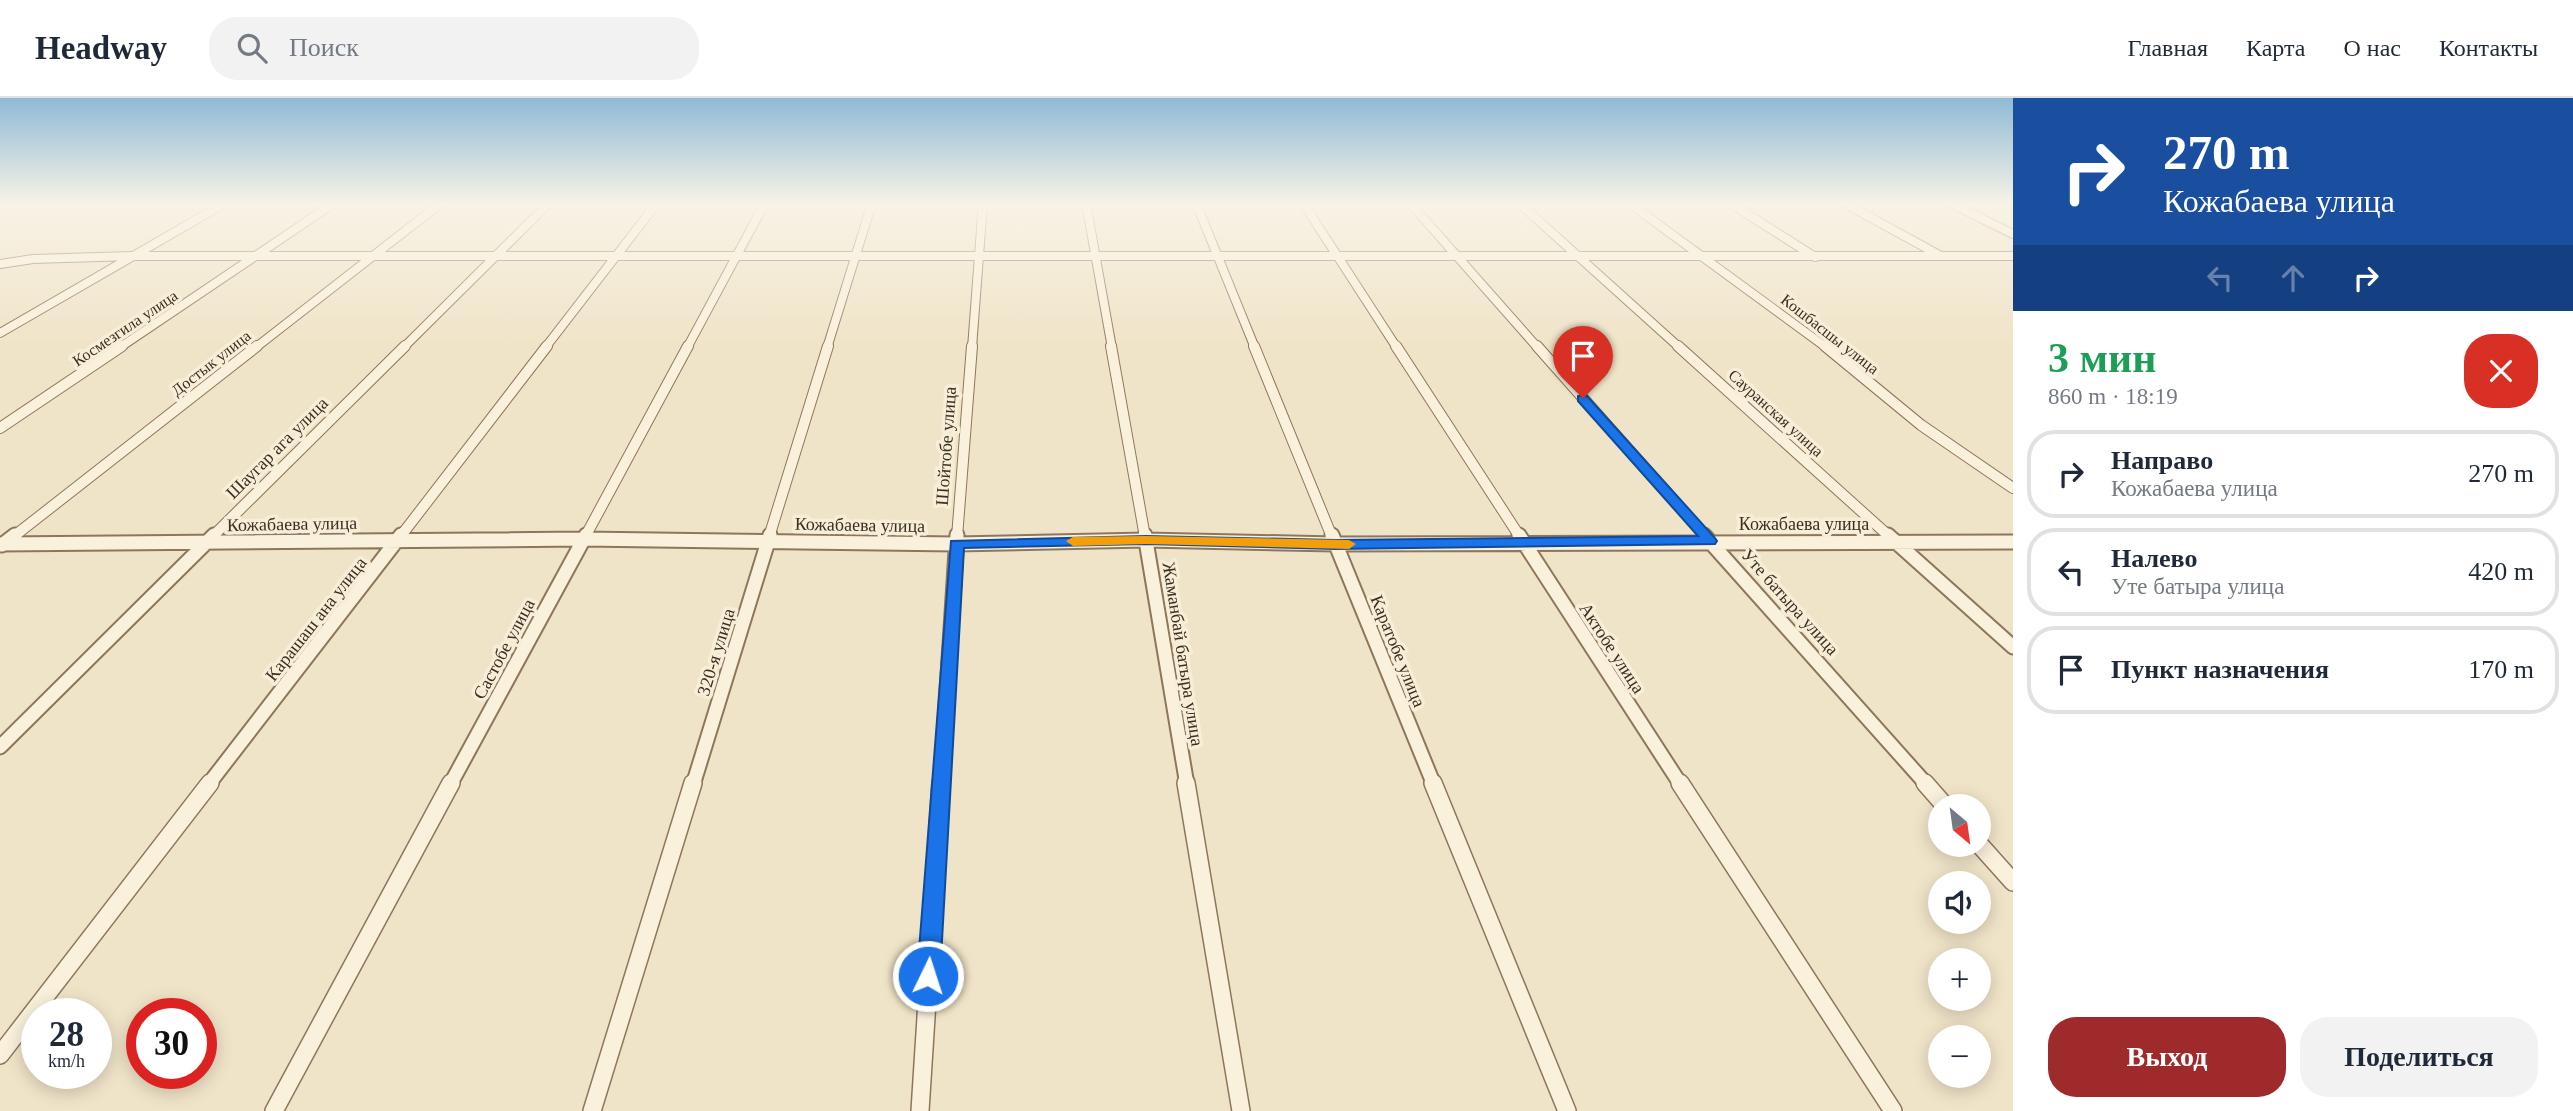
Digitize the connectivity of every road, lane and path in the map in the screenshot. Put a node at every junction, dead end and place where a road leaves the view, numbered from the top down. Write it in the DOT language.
graph roads {
  1 [pos="141,250"];
  2 [pos="265,250"];
  3 [pos="383,250"];
  4 [pos="501,250"];
  5 [pos="620,250"];
  6 [pos="740,250"];
  7 [pos="857,250"];
  8 [pos="979,250"];
  9 [pos="1097,250"];
  10 [pos="1216,250"];
  11 [pos="1335,250"];
  12 [pos="1450,250"];
  13 [pos="1570,250"];
  14 [pos="1692,250"];
  15 [pos="1804,250"];
  16 [pos="1931,250"];
  17 [pos="1218,254"];
  18 [pos="1098,255"];
  19 [pos="131,256"];
  20 [pos="257,256"];
  21 [pos="376,256"];
  22 [pos="495,256"];
  23 [pos="615,256"];
  24 [pos="737,256"];
  25 [pos="1339,256"];
  26 [pos="1455,256"];
  27 [pos="1941,256"];
  28 [pos="2013,256"];
  29 [pos="855,257"];
  30 [pos="978,257"];
  31 [pos="1701,257"];
  32 [pos="1815,257"];
  33 [pos="1579,258"];
  34 [pos="0,264"];
  35 [pos="0,333"];
  36 [pos="0,428"];
  37 [pos="2013,488"];
  38 [pos="583,539"];
  39 [pos="399,540"];
  40 [pos="1146,540"];
  41 [pos="1710,541"];
  42 [pos="1896,541"];
  43 [pos="207,542"];
  44 [pos="769,542"];
  45 [pos="2013,542"];
  46 [pos="956,544"];
  47 [pos="1335,544"];
  48 [pos="1524,544"];
  49 [pos="1,545"];
  50 [pos="2013,647"];
  51 [pos="0,747"];
  52 [pos="1934,794"];
  53 [pos="1992,858"];
  54 [pos="2013,882"];
  55 [pos="0,1055"];
  56 [pos="274,1111"];
  57 [pos="592,1111"];
  58 [pos="920,1111"];
  59 [pos="1241,1111"];
  60 [pos="1567,1111"];
  61 [pos="1893,1111"];
  1 -- 19 [label="street"];
  2 -- 20 [label="street, Космезгила улица"];
  3 -- 21 [label="street, Достык улица"];
  4 -- 22 [label="street, Шаугар ага улица"];
  5 -- 23 [label="street, Карашаш ана улица"];
  6 -- 24 [label="street, Састобе улица"];
  7 -- 29 [label="street, 320-я улица"];
  8 -- 30 [label="street, Шойтобе улица"];
  9 -- 18 [label="street, Жаманбай батыра улица"];
  10 -- 17 [label="street, Каратобе улица"];
  11 -- 25 [label="street, Актобе улица"];
  12 -- 26 [label="street, Уте батыра улица"];
  13 -- 33 [label="street, Сауранская улица"];
  14 -- 31 [label="street, Кошбасшы улица"];
  15 -- 32 [label="street"];
  16 -- 27 [label="street"];
  17 -- 18 [label="street"];
  17 -- 25 [label="street"];
  17 -- 47 [label="street, Каратобе улица"];
  18 -- 30 [label="street"];
  18 -- 40 [label="street, Жаманбай батыра улица"];
  19 -- 20 [label="street"];
  19 -- 34 [label="street"];
  19 -- 35 [label="street"];
  20 -- 21 [label="street"];
  20 -- 36 [label="street, Космезгила улица"];
  21 -- 22 [label="street"];
  21 -- 49 [label="street, Достык улица"];
  22 -- 23 [label="street"];
  22 -- 43 [label="street, Шаугар ага улица"];
  23 -- 24 [label="street"];
  23 -- 39 [label="street, Карашаш ана улица"];
  24 -- 29 [label="street"];
  24 -- 38 [label="street, Састобе улица"];
  25 -- 26 [label="street"];
  25 -- 48 [label="street, Актобе улица"];
  26 -- 33 [label="street"];
  26 -- 41 [label="street, Уте батыра улица"];
  27 -- 28 [label="street"];
  27 -- 32 [label="street"];
  29 -- 30 [label="street"];
  29 -- 44 [label="street, 320-я улица"];
  30 -- 46 [label="street, Шойтобе улица"];
  31 -- 32 [label="street"];
  31 -- 33 [label="street"];
  31 -- 37 [label="street, Кошбасшы улица"];
  33 -- 42 [label="street, Сауранская улица"];
  38 -- 39 [label="street, Кожабаева улица"];
  38 -- 44 [label="street, Кожабаева улица"];
  38 -- 56 [label="street, Састобе улица"];
  39 -- 43 [label="street, Кожабаева улица"];
  39 -- 55 [label="street, Карашаш ана улица"];
  40 -- 46 [label="street, Кожабаева улица"];
  40 -- 47 [label="street, Кожабаева улица"];
  40 -- 59 [label="street, Жаманбай батыра улица"];
  41 -- 42 [label="street, Кожабаева улица"];
  41 -- 48 [label="street, Кожабаева улица"];
  41 -- 52 [label="street, Уте батыра улица"];
  42 -- 45 [label="street, Кожабаева улица"];
  42 -- 50 [label="street, Сауранская улица"];
  43 -- 49 [label="street, Кожабаева улица"];
  43 -- 51 [label="street, Шаугар ага улица"];
  44 -- 46 [label="street, Кожабаева улица"];
  44 -- 57 [label="street, 320-я улица"];
  46 -- 58 [label="street, Шойтобе улица"];
  47 -- 48 [label="street, Кожабаева улица"];
  47 -- 60 [label="street, Каратобе улица"];
  48 -- 61 [label="street, Актобе улица"];
  53 -- 54 [label="street"];
}
